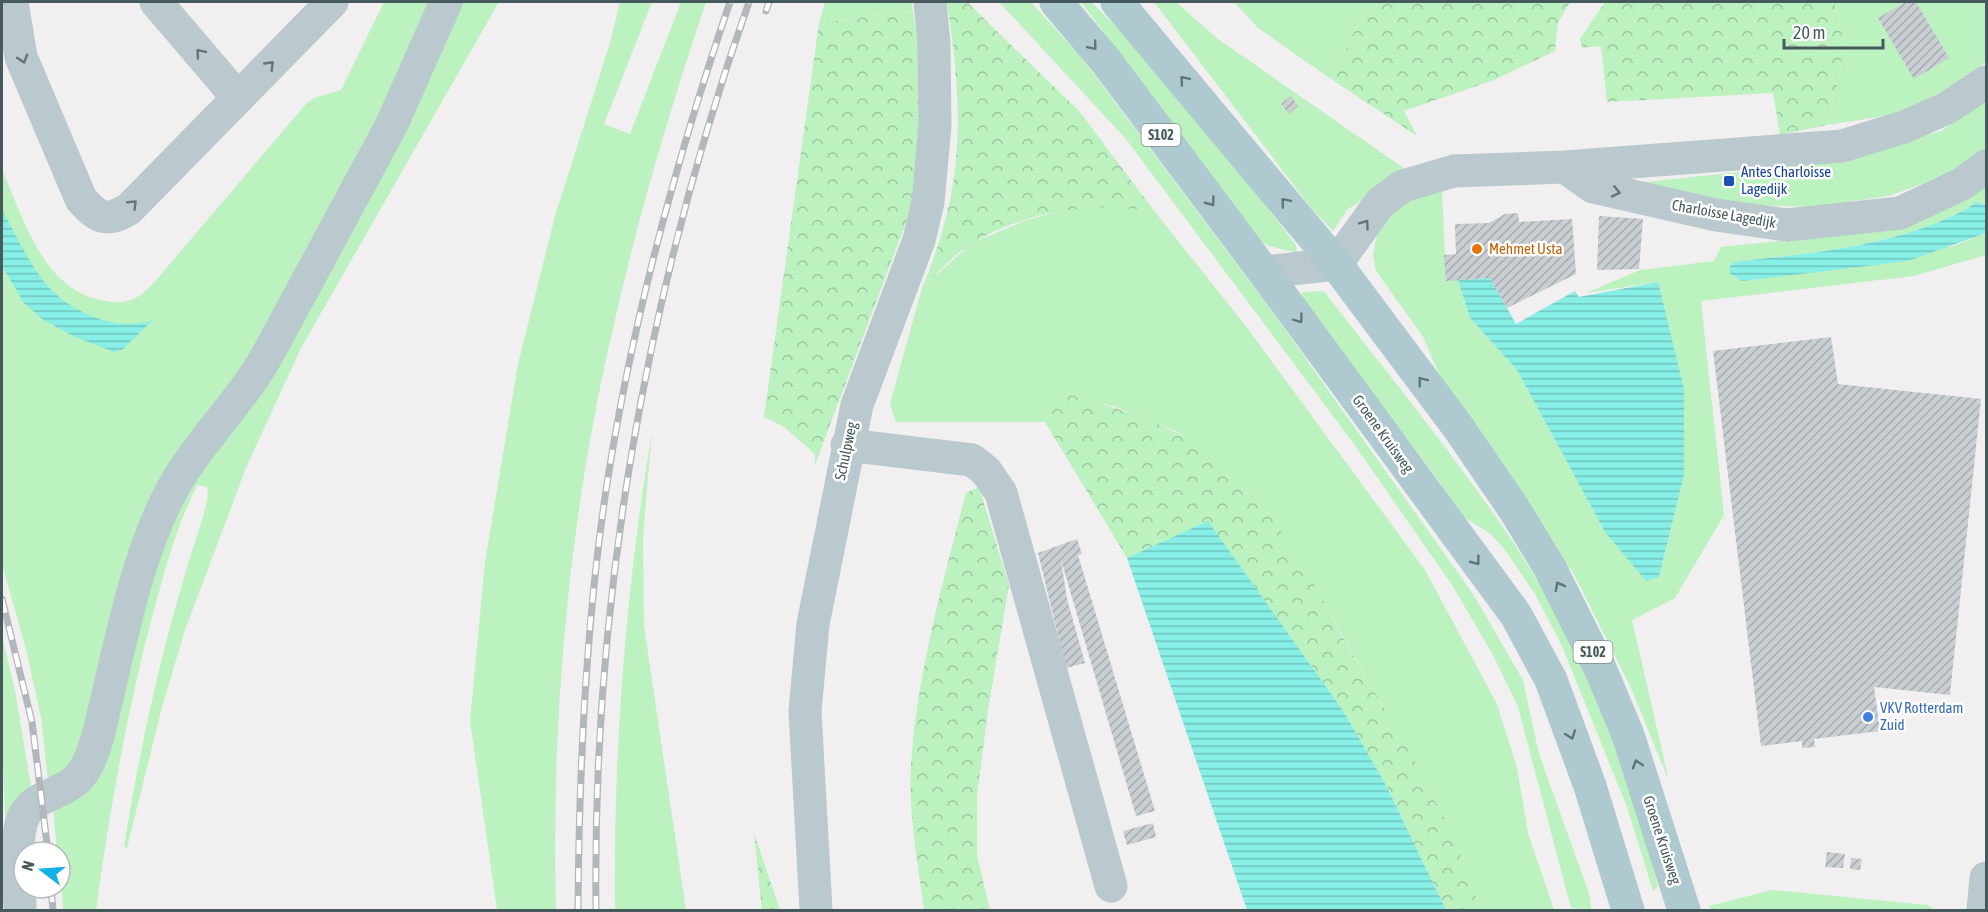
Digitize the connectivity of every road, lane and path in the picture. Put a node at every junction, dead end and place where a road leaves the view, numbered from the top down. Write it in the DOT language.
graph roads {
  1 [pos="12,2"];
  2 [pos="156,2"];
  3 [pos="332,2"];
  4 [pos="446,2"];
  5 [pos="930,2"];
  6 [pos="1056,2"];
  7 [pos="1117,2"];
  8 [pos="1986,82"];
  9 [pos="238,98"];
  10 [pos="1986,166"];
  11 [pos="1564,167"];
  12 [pos="1336,264"];
  13 [pos="1264,272"];
  14 [pos="847,445"];
  15 [pos="1986,878"];
  16 [pos="1112,886"];
  17 [pos="1683,905"];
  18 [pos="20,910"];
  19 [pos="816,910"];
  20 [pos="1628,910"];
  21 [pos="1983,910"];
  1 -- 9 [label="street, one-way"];
  9 -- 2 [label="street, one-way"];
  9 -- 3 [label="street, one-way"];
  4 -- 18 [label="street"];
  5 -- 14 [label="street, Schulpweg"];
  6 -- 13 [label="main road, Groene Kruisweg / S102, one-way"];
  12 -- 7 [label="main road, Groene Kruisweg / S102, one-way"];
  8 -- 11 [label="street"];
  11 -- 10 [label="street, Charloisse Lagedijk, one-way"];
  12 -- 11 [label="street, one-way"];
  12 -- 13 [label="street"];
  17 -- 12 [label="main road, Groene Kruisweg / S102, one-way"];
  13 -- 20 [label="main road, Groene Kruisweg / S102, one-way"];
  14 -- 16 [label="street"];
  14 -- 19 [label="street, Schulpweg"];
  15 -- 21 [label="street"];
}
